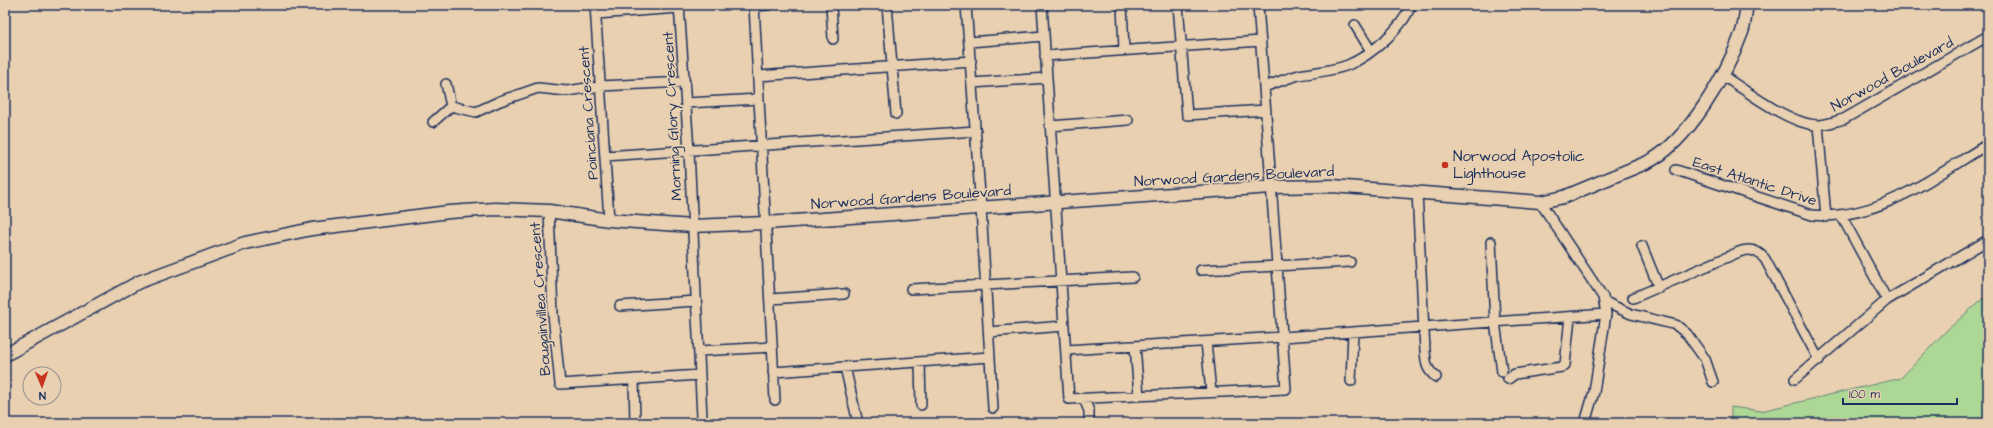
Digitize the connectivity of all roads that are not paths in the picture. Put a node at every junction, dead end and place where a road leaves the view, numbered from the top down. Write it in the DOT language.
graph roads {
  1 [pos="754,5"];
  2 [pos="768,5"];
  3 [pos="831,5"];
  4 [pos="887,5"];
  5 [pos="966,5"];
  6 [pos="1042,5"];
  7 [pos="1122,5"];
  8 [pos="1178,5"];
  9 [pos="1258,5"];
  10 [pos="1411,5"];
  11 [pos="1747,5"];
  12 [pos="679,6"];
  13 [pos="596,9"];
  14 [pos="1355,25"];
  15 [pos="1044,36"];
  16 [pos="1988,36"];
  17 [pos="833,39"];
  18 [pos="1261,41"];
  19 [pos="969,42"];
  20 [pos="1180,46"];
  21 [pos="1124,50"];
  22 [pos="1372,51"];
  23 [pos="1045,56"];
  24 [pos="971,61"];
  25 [pos="892,66"];
  26 [pos="758,76"];
  27 [pos="1722,76"];
  28 [pos="1047,78"];
  29 [pos="685,82"];
  30 [pos="972,83"];
  31 [pos="446,84"];
  32 [pos="600,86"];
  33 [pos="1264,87"];
  34 [pos="759,99"];
  35 [pos="686,103"];
  36 [pos="451,106"];
  37 [pos="1266,110"];
  38 [pos="896,114"];
  39 [pos="1128,120"];
  40 [pos="433,122"];
  41 [pos="1818,125"];
  42 [pos="1050,126"];
  43 [pos="976,131"];
  44 [pos="1988,144"];
  45 [pos="762,146"];
  46 [pos="689,151"];
  47 [pos="605,156"];
  48 [pos="1676,170"];
  49 [pos="1270,187"];
  50 [pos="1417,192"];
  51 [pos="1055,202"];
  52 [pos="1540,202"];
  53 [pos="981,208"];
  54 [pos="549,211"];
  55 [pos="1841,215"];
  56 [pos="1826,217"];
  57 [pos="609,220"];
  58 [pos="766,223"];
  59 [pos="692,226"];
  60 [pos="1988,240"];
  61 [pos="1491,242"];
  62 [pos="1642,246"];
  63 [pos="1350,262"];
  64 [pos="1277,265"];
  65 [pos="1201,270"];
  66 [pos="1133,277"];
  67 [pos="1061,281"];
  68 [pos="986,284"];
  69 [pos="1660,288"];
  70 [pos="911,289"];
  71 [pos="844,294"];
  72 [pos="1634,298"];
  73 [pos="770,299"];
  74 [pos="1887,300"];
  75 [pos="696,301"];
  76 [pos="1605,302"];
  77 [pos="620,306"];
  78 [pos="1606,314"];
  79 [pos="1570,317"];
  80 [pos="1495,322"];
  81 [pos="1064,326"];
  82 [pos="1423,326"];
  83 [pos="989,332"];
  84 [pos="1353,332"];
  85 [pos="1283,337"];
  86 [pos="1206,342"];
  87 [pos="1135,346"];
  88 [pos="772,347"];
  89 [pos="1066,350"];
  90 [pos="699,351"];
  91 [pos="5,355"];
  92 [pos="990,357"];
  93 [pos="1819,360"];
  94 [pos="920,362"];
  95 [pos="845,367"];
  96 [pos="773,372"];
  97 [pos="700,375"];
  98 [pos="1436,377"];
  99 [pos="634,379"];
  100 [pos="1795,380"];
  101 [pos="1351,381"];
  102 [pos="1713,382"];
  103 [pos="1211,392"];
  104 [pos="1139,396"];
  105 [pos="1084,399"];
  106 [pos="775,400"];
  107 [pos="921,405"];
  108 [pos="993,408"];
  109 [pos="702,417"];
  110 [pos="635,423"];
  111 [pos="858,423"];
  112 [pos="1089,423"];
  113 [pos="1585,423"];
  1 -- 2 [label="street"];
  1 -- 26 [label="street"];
  3 -- 17 [label="street"];
  4 -- 25 [label="street"];
  5 -- 19 [label="street"];
  6 -- 15 [label="street"];
  7 -- 21 [label="street"];
  8 -- 20 [label="street"];
  9 -- 18 [label="street"];
  10 -- 22 [label="street"];
  11 -- 27 [label="street, Norwood Gardens Boulevard"];
  12 -- 13 [label="street"];
  12 -- 29 [label="street, Morning Glory Crescent"];
  13 -- 32 [label="street, Poinciana Crescent"];
  14 -- 22 [label="street"];
  15 -- 19 [label="street"];
  15 -- 23 [label="street"];
  16 -- 41 [label="street, Norwood Boulevard"];
  18 -- 20 [label="street"];
  18 -- 33 [label="street"];
  19 -- 24 [label="street"];
  20 -- 21 [label="street"];
  20 -- 37 [label="street"];
  21 -- 23 [label="street"];
  22 -- 33 [label="street"];
  23 -- 28 [label="street"];
  24 -- 25 [label="street"];
  24 -- 30 [label="street"];
  25 -- 26 [label="street"];
  25 -- 38 [label="street"];
  26 -- 34 [label="street"];
  27 -- 41 [label="street, Norwood Boulevard"];
  27 -- 52 [label="street, Norwood Gardens Boulevard"];
  28 -- 30 [label="street"];
  28 -- 42 [label="street"];
  29 -- 32 [label="street"];
  29 -- 35 [label="street, Morning Glory Crescent"];
  30 -- 43 [label="street"];
  31 -- 36 [label="street"];
  32 -- 36 [label="street"];
  32 -- 47 [label="street, Poinciana Crescent"];
  33 -- 37 [label="street"];
  34 -- 35 [label="street"];
  34 -- 45 [label="street"];
  35 -- 46 [label="street, Morning Glory Crescent"];
  36 -- 40 [label="street"];
  37 -- 49 [label="street"];
  39 -- 42 [label="street"];
  41 -- 56 [label="street"];
  42 -- 51 [label="street"];
  43 -- 45 [label="street"];
  43 -- 53 [label="street"];
  44 -- 55 [label="street, East Atlantic Drive"];
  45 -- 46 [label="street"];
  45 -- 58 [label="street"];
  46 -- 47 [label="street"];
  46 -- 59 [label="street, Morning Glory Crescent"];
  47 -- 57 [label="street, Poinciana Crescent"];
  48 -- 56 [label="street, East Atlantic Drive"];
  49 -- 50 [label="street, Norwood Gardens Boulevard"];
  49 -- 51 [label="street, Norwood Gardens Boulevard"];
  49 -- 64 [label="street"];
  50 -- 52 [label="street, Norwood Gardens Boulevard"];
  50 -- 82 [label="street"];
  51 -- 53 [label="street, Norwood Gardens Boulevard"];
  51 -- 67 [label="street"];
  52 -- 76 [label="street"];
  53 -- 58 [label="street, Norwood Gardens Boulevard"];
  53 -- 68 [label="street"];
  54 -- 57 [label="street, Norwood Gardens Boulevard"];
  54 -- 91 [label="street, Norwood Gardens Boulevard"];
  54 -- 99 [label="street, Bougainvillea Crescent"];
  55 -- 56 [label="street, East Atlantic Drive"];
  55 -- 74 [label="street"];
  57 -- 59 [label="street, Norwood Gardens Boulevard"];
  58 -- 59 [label="street, Norwood Gardens Boulevard"];
  58 -- 73 [label="street"];
  59 -- 75 [label="street, Morning Glory Crescent"];
  60 -- 74 [label="street"];
  61 -- 80 [label="street"];
  62 -- 69 [label="street"];
  63 -- 64 [label="street"];
  64 -- 65 [label="street"];
  64 -- 85 [label="street"];
  66 -- 67 [label="street"];
  67 -- 68 [label="street"];
  67 -- 81 [label="street"];
  68 -- 70 [label="street"];
  68 -- 83 [label="street"];
  69 -- 72 [label="street"];
  69 -- 93 [label="street"];
  71 -- 73 [label="street"];
  73 -- 88 [label="street"];
  74 -- 93 [label="street"];
  75 -- 77 [label="street"];
  75 -- 90 [label="street, Morning Glory Crescent"];
  76 -- 78 [label="street"];
  76 -- 102 [label="street"];
  78 -- 79 [label="street"];
  78 -- 113 [label="street"];
  79 -- 80 [label="street"];
  79 -- 80 [label="street"];
  80 -- 82 [label="street"];
  81 -- 83 [label="street"];
  81 -- 89 [label="street"];
  82 -- 84 [label="street"];
  82 -- 98 [label="street"];
  83 -- 92 [label="street"];
  84 -- 85 [label="street"];
  84 -- 101 [label="street"];
  85 -- 86 [label="street"];
  85 -- 103 [label="street"];
  86 -- 87 [label="street"];
  86 -- 103 [label="street"];
  87 -- 89 [label="street"];
  87 -- 104 [label="street"];
  88 -- 90 [label="street"];
  88 -- 96 [label="street"];
  89 -- 105 [label="street"];
  90 -- 97 [label="street, Morning Glory Crescent"];
  92 -- 94 [label="street"];
  92 -- 108 [label="street"];
  93 -- 100 [label="street"];
  94 -- 95 [label="street"];
  94 -- 107 [label="street"];
  95 -- 96 [label="street"];
  95 -- 111 [label="street"];
  96 -- 106 [label="street"];
  97 -- 99 [label="street"];
  97 -- 109 [label="street, Morning Glory Crescent"];
  99 -- 110 [label="street"];
  103 -- 104 [label="street"];
  104 -- 105 [label="street"];
  105 -- 112 [label="street"];
}
